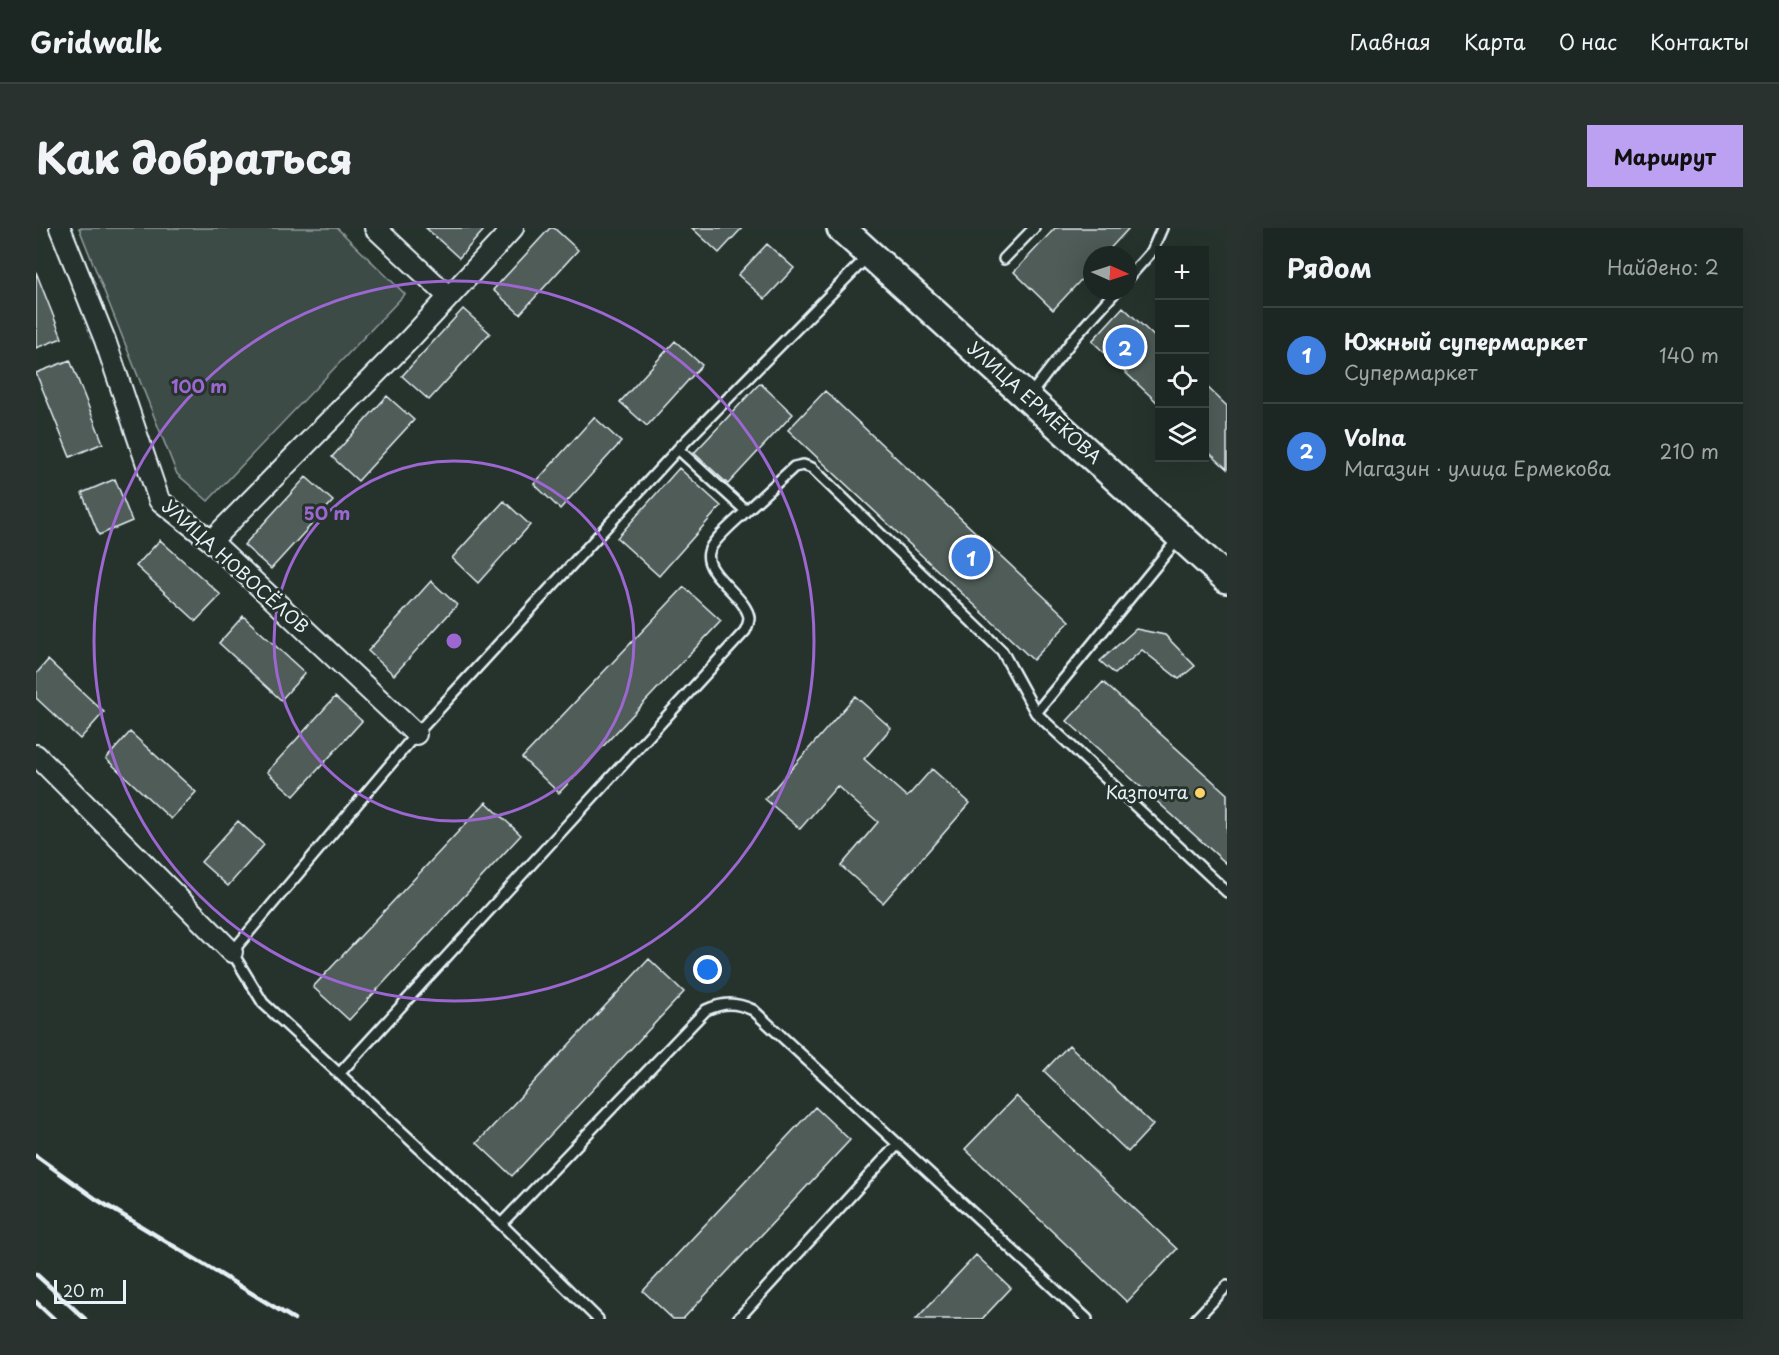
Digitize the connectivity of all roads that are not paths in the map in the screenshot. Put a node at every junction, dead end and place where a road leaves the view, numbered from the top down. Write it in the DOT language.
graph roads {
  1 [pos="60,228"];
  2 [pos="375,228"];
  3 [pos="513,228"];
  4 [pos="841,228"];
  5 [pos="1034,228"];
  6 [pos="1162,228"];
  7 [pos="870,255"];
  8 [pos="1005,259"];
  9 [pos="1137,268"];
  10 [pos="449,297"];
  11 [pos="1108,300"];
  12 [pos="1029,398"];
  13 [pos="678,449"];
  14 [pos="746,511"];
  15 [pos="1181,536"];
  16 [pos="211,541"];
  17 [pos="1227,579"];
  18 [pos="1036,713"];
  19 [pos="416,734"];
  20 [pos="36,755"];
  21 [pos="1227,892"];
  22 [pos="232,952"];
  23 [pos="339,1074"];
  24 [pos="898,1144"];
  25 [pos="501,1224"];
  26 [pos="1227,1286"];
  27 [pos="598,1319"];
  28 [pos="738,1319"];
  29 [pos="1087,1319"];
  30 [pos="1196,1319"];
  1 -- 16 [label="street, УЛИЦА НОВОСЁЛОВ"];
  2 -- 10 [label="street"];
  3 -- 10 [label="street"];
  4 -- 7 [label="main road, УЛИЦА ЕРМЕКОВА"];
  5 -- 8 [label="lane"];
  6 -- 9 [label="lane"];
  7 -- 12 [label="main road, УЛИЦА ЕРМЕКОВА"];
  7 -- 13 [label="lane"];
  10 -- 16 [label="street"];
  11 -- 12 [label="lane"];
  12 -- 15 [label="main road, УЛИЦА ЕРМЕКОВА"];
  13 -- 14 [label="lane"];
  13 -- 19 [label="lane"];
  14 -- 18 [label="lane"];
  14 -- 23 [label="lane"];
  15 -- 17 [label="main road, УЛИЦА ЕРМЕКОВА"];
  15 -- 18 [label="lane"];
  16 -- 19 [label="street, УЛИЦА НОВОСЁЛОВ"];
  18 -- 21 [label="lane"];
  19 -- 22 [label="lane"];
  20 -- 22 [label="street"];
  22 -- 23 [label="lane"];
  23 -- 25 [label="lane"];
  24 -- 25 [label="lane"];
  24 -- 28 [label="lane"];
  24 -- 29 [label="lane"];
  25 -- 27 [label="lane"];
  26 -- 30 [label="lane"];
}
